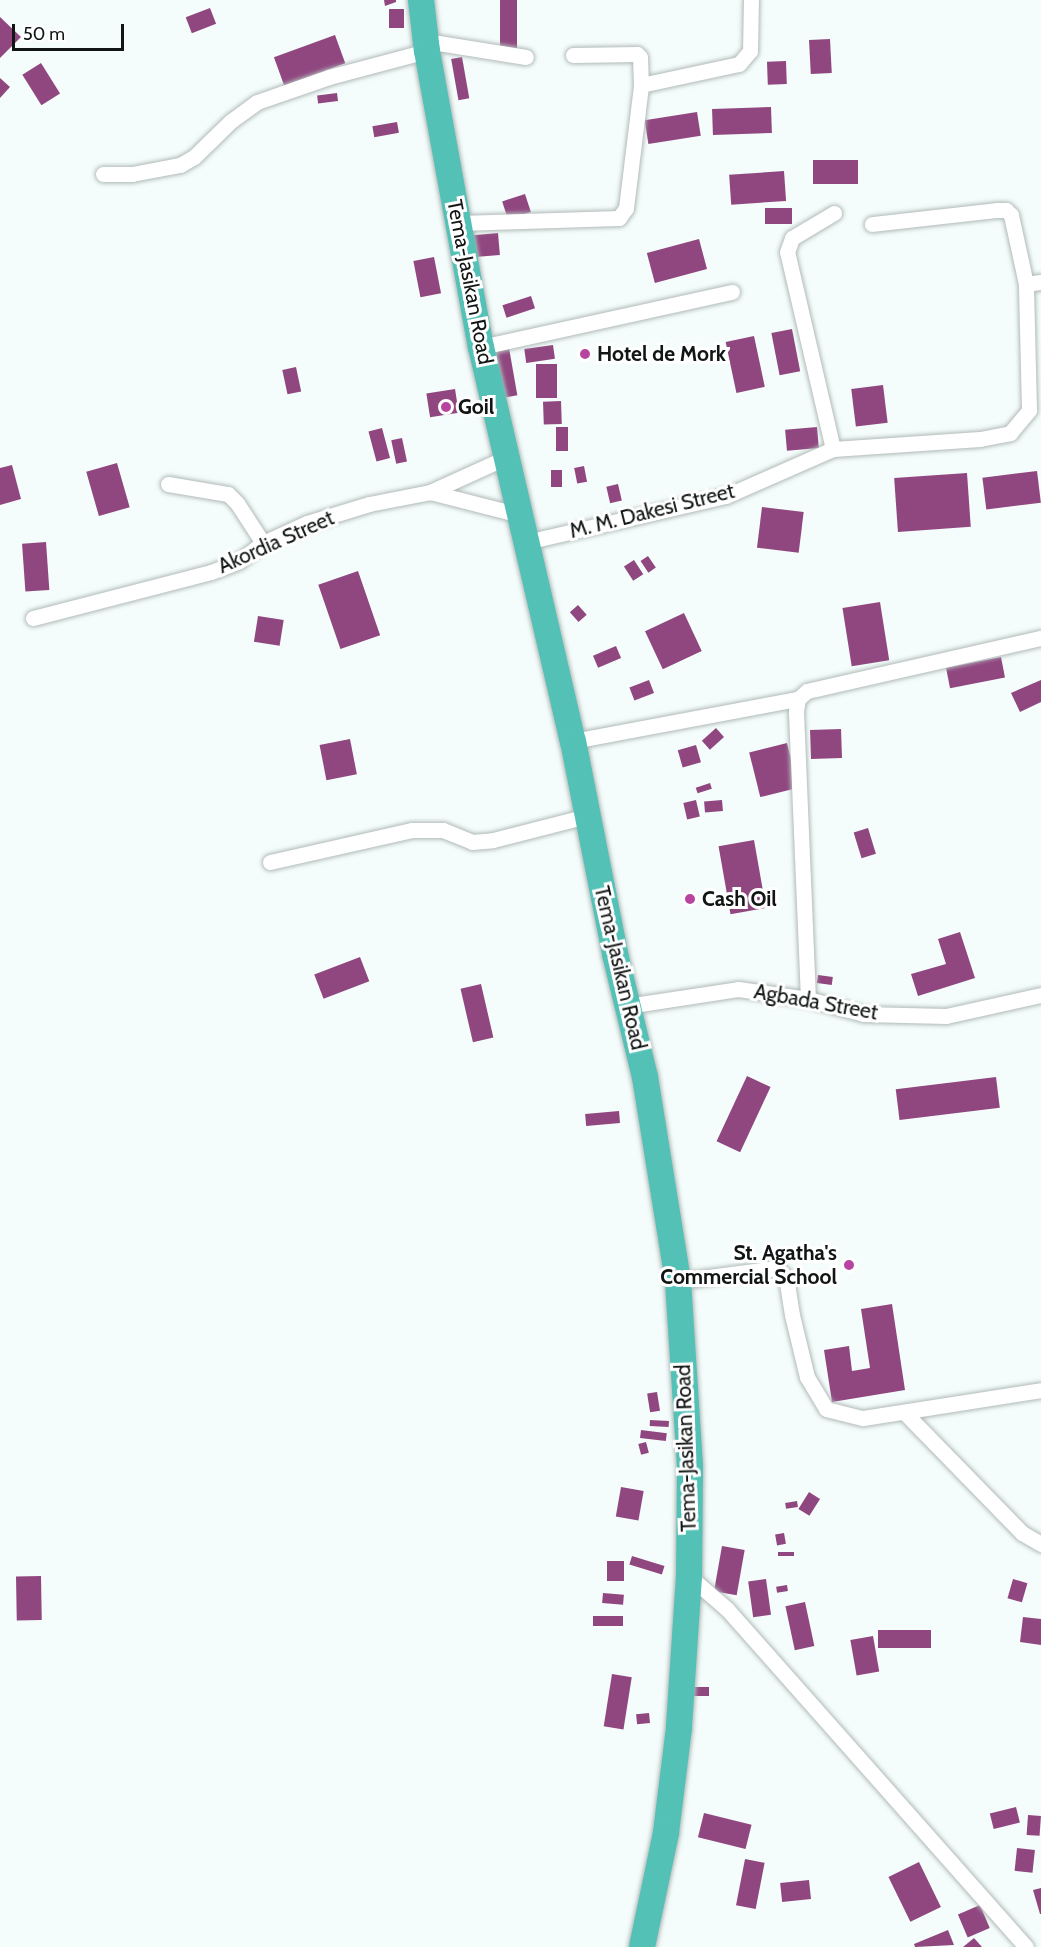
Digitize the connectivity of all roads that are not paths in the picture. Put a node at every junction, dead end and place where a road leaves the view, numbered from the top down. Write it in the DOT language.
graph roads {
  1 [pos="421,0"];
  2 [pos="752,0"];
  3 [pos="427,46"];
  4 [pos="573,55"];
  5 [pos="526,57"];
  6 [pos="641,85"];
  7 [pos="103,174"];
  8 [pos="834,213"];
  9 [pos="459,223"];
  10 [pos="872,224"];
  11 [pos="1034,283"];
  12 [pos="732,292"];
  13 [pos="481,347"];
  14 [pos="833,449"];
  15 [pos="507,457"];
  16 [pos="168,484"];
  17 [pos="430,492"];
  18 [pos="520,515"];
  19 [pos="526,542"];
  20 [pos="263,543"];
  21 [pos="33,618"];
  22 [pos="1041,638"];
  23 [pos="798,699"];
  24 [pos="573,741"];
  25 [pos="587,816"];
  26 [pos="270,862"];
  27 [pos="1041,995"];
  28 [pos="808,999"];
  29 [pos="627,1006"];
  30 [pos="678,1281"];
  31 [pos="1041,1390"];
  32 [pos="905,1413"];
  33 [pos="1041,1544"];
  34 [pos="689,1576"];
  35 [pos="642,1947"];
  36 [pos="1026,1947"];
  1 -- 3 [label="highway, Tema-Jasikan Road"];
  2 -- 6 [label="street"];
  3 -- 5 [label="street"];
  3 -- 7 [label="street"];
  3 -- 9 [label="highway, Tema-Jasikan Road"];
  4 -- 6 [label="street"];
  6 -- 9 [label="street"];
  8 -- 14 [label="street"];
  9 -- 13 [label="highway, Tema-Jasikan Road"];
  10 -- 11 [label="street, M. M. Dakesi Street"];
  11 -- 14 [label="street, M. M. Dakesi Street"];
  12 -- 13 [label="street"];
  13 -- 15 [label="highway, Tema-Jasikan Road"];
  14 -- 19 [label="street, M. M. Dakesi Street"];
  15 -- 17 [label="street"];
  15 -- 18 [label="highway, Tema-Jasikan Road"];
  16 -- 20 [label="street"];
  17 -- 18 [label="street, Akordia Street"];
  17 -- 20 [label="street, Akordia Street"];
  18 -- 19 [label="highway, Tema-Jasikan Road"];
  19 -- 24 [label="highway, Tema-Jasikan Road"];
  20 -- 21 [label="street, Akordia Street"];
  22 -- 23 [label="street"];
  23 -- 24 [label="street"];
  23 -- 28 [label="street"];
  24 -- 25 [label="highway, Tema-Jasikan Road"];
  25 -- 26 [label="street"];
  25 -- 29 [label="highway, Tema-Jasikan Road"];
  27 -- 28 [label="street, Agbada Street"];
  28 -- 29 [label="street, Agbada Street"];
  29 -- 30 [label="highway, Tema-Jasikan Road"];
  30 -- 32 [label="street"];
  30 -- 34 [label="highway, Tema-Jasikan Road"];
  31 -- 32 [label="street"];
  32 -- 33 [label="street"];
  34 -- 35 [label="highway, Tema-Jasikan Road"];
  34 -- 36 [label="street"];
}
